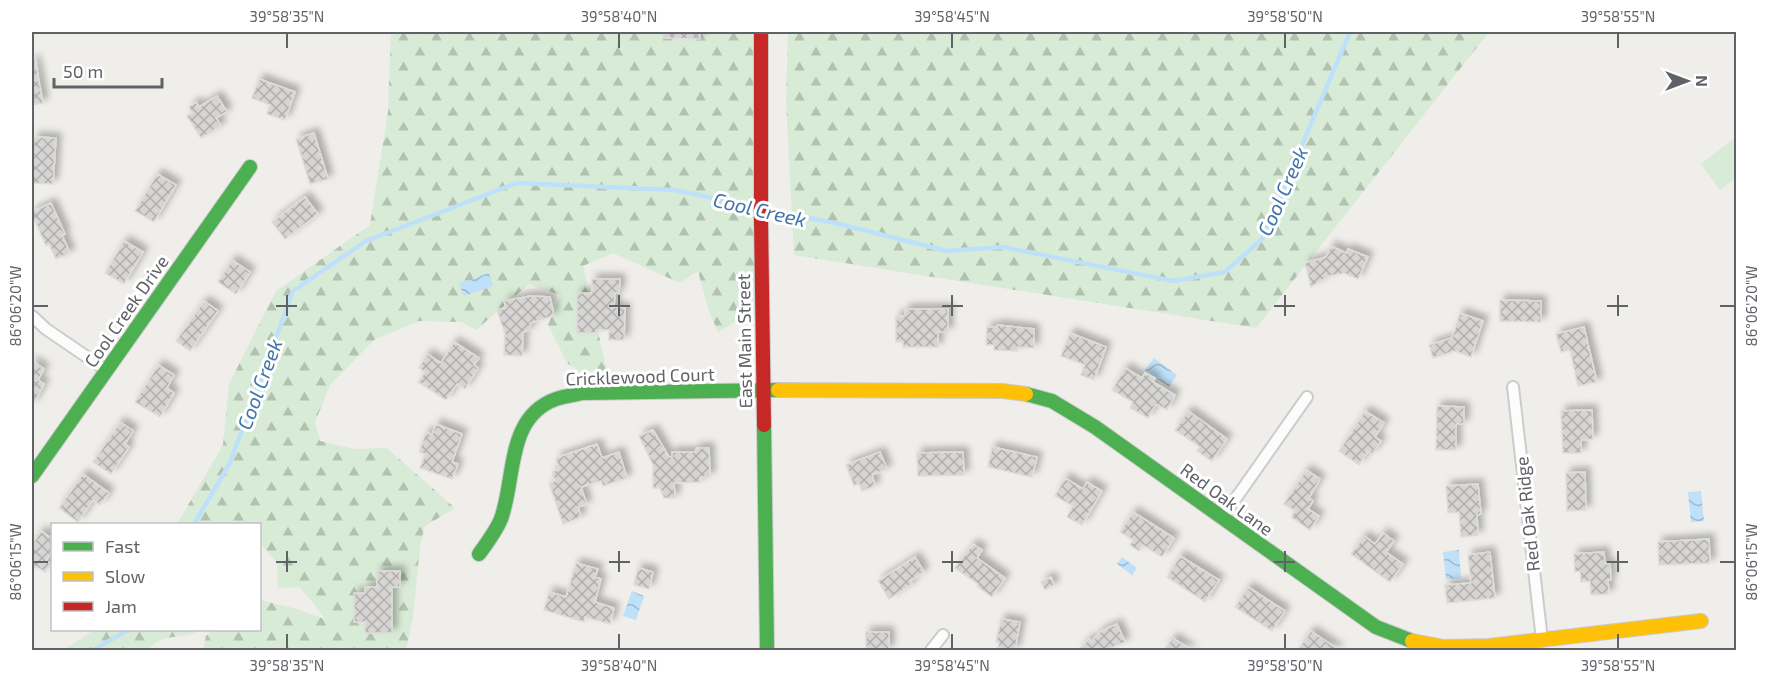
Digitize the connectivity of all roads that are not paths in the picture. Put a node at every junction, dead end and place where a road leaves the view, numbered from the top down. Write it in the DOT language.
graph roads {
  1 [pos="761,32"];
  2 [pos="250,167"];
  3 [pos="32,316"];
  4 [pos="106,370"];
  5 [pos="1513,387"];
  6 [pos="763,390"];
  7 [pos="1307,397"];
  8 [pos="32,476"];
  9 [pos="1222,519"];
  10 [pos="479,554"];
  11 [pos="1701,621"];
  12 [pos="942,635"];
  13 [pos="1542,640"];
  14 [pos="767,651"];
  15 [pos="931,651"];
  1 -- 6 [label="street, East Main Street"];
  2 -- 4 [label="street, Cool Creek Drive"];
  3 -- 4 [label="street"];
  4 -- 8 [label="street, Cool Creek Drive"];
  5 -- 13 [label="street, Red Oak Ridge"];
  6 -- 9 [label="street, Red Oak Lane"];
  6 -- 10 [label="street, Cricklewood Court"];
  6 -- 14 [label="street, East Main Street"];
  7 -- 9 [label="street"];
  9 -- 13 [label="street, Red Oak Lane"];
  11 -- 13 [label="street, Red Oak Lane"];
  12 -- 15 [label="street"];
}
